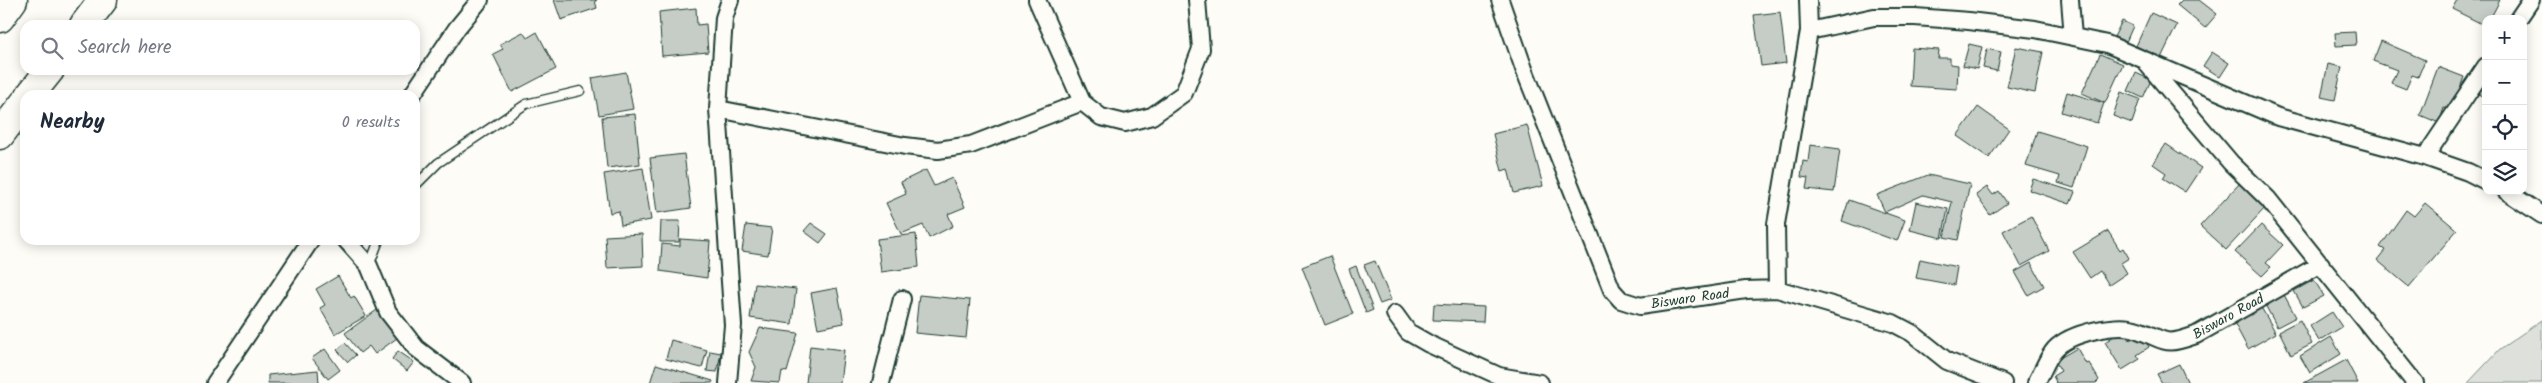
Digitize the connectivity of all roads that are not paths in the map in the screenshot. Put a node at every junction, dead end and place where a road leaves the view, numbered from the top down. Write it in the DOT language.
graph roads {
  1 [pos="13,0"];
  2 [pos="103,0"];
  3 [pos="480,0"];
  4 [pos="730,0"];
  5 [pos="1037,0"];
  6 [pos="1197,0"];
  7 [pos="1500,0"];
  8 [pos="1808,0"];
  9 [pos="2070,0"];
  10 [pos="2531,0"];
  11 [pos="2521,15"];
  12 [pos="0,18"];
  13 [pos="88,20"];
  14 [pos="1809,31"];
  15 [pos="2073,37"];
  16 [pos="2145,62"];
  17 [pos="2482,72"];
  18 [pos="46,75"];
  19 [pos="34,90"];
  20 [pos="415,90"];
  21 [pos="580,91"];
  22 [pos="1082,102"];
  23 [pos="20,109"];
  24 [pos="718,109"];
  25 [pos="0,135"];
  26 [pos="2425,157"];
  27 [pos="2482,179"];
  28 [pos="420,181"];
  29 [pos="2512,195"];
  30 [pos="2542,215"];
  31 [pos="308,245"];
  32 [pos="350,245"];
  33 [pos="377,245"];
  34 [pos="2321,264"];
  35 [pos="369,266"];
  36 [pos="1777,289"];
  37 [pos="902,299"];
  38 [pos="1395,314"];
  39 [pos="215,383"];
  40 [pos="462,383"];
  41 [pos="728,383"];
  42 [pos="881,383"];
  43 [pos="1540,383"];
  44 [pos="2003,383"];
  45 [pos="2036,383"];
  46 [pos="2415,383"];
  1 -- 12 [label="highway"];
  2 -- 13 [label="highway"];
  3 -- 20 [label="street"];
  4 -- 24 [label="street"];
  5 -- 22 [label="street"];
  6 -- 22 [label="street"];
  7 -- 36 [label="street, Biswaro Road"];
  8 -- 14 [label="street"];
  9 -- 15 [label="street"];
  10 -- 11 [label="street"];
  14 -- 15 [label="street"];
  14 -- 36 [label="street"];
  15 -- 16 [label="street"];
  16 -- 26 [label="street"];
  16 -- 34 [label="street"];
  17 -- 26 [label="street"];
  18 -- 19 [label="highway"];
  21 -- 28 [label="lane"];
  22 -- 24 [label="street"];
  23 -- 25 [label="highway"];
  24 -- 41 [label="street"];
  26 -- 27 [label="street"];
  29 -- 30 [label="street"];
  31 -- 39 [label="street"];
  32 -- 35 [label="street"];
  33 -- 35 [label="lane"];
  34 -- 45 [label="street, Biswaro Road"];
  34 -- 46 [label="street"];
  35 -- 40 [label="street"];
  36 -- 44 [label="street, Biswaro Road"];
  37 -- 42 [label="street"];
  38 -- 43 [label="street"];
}
